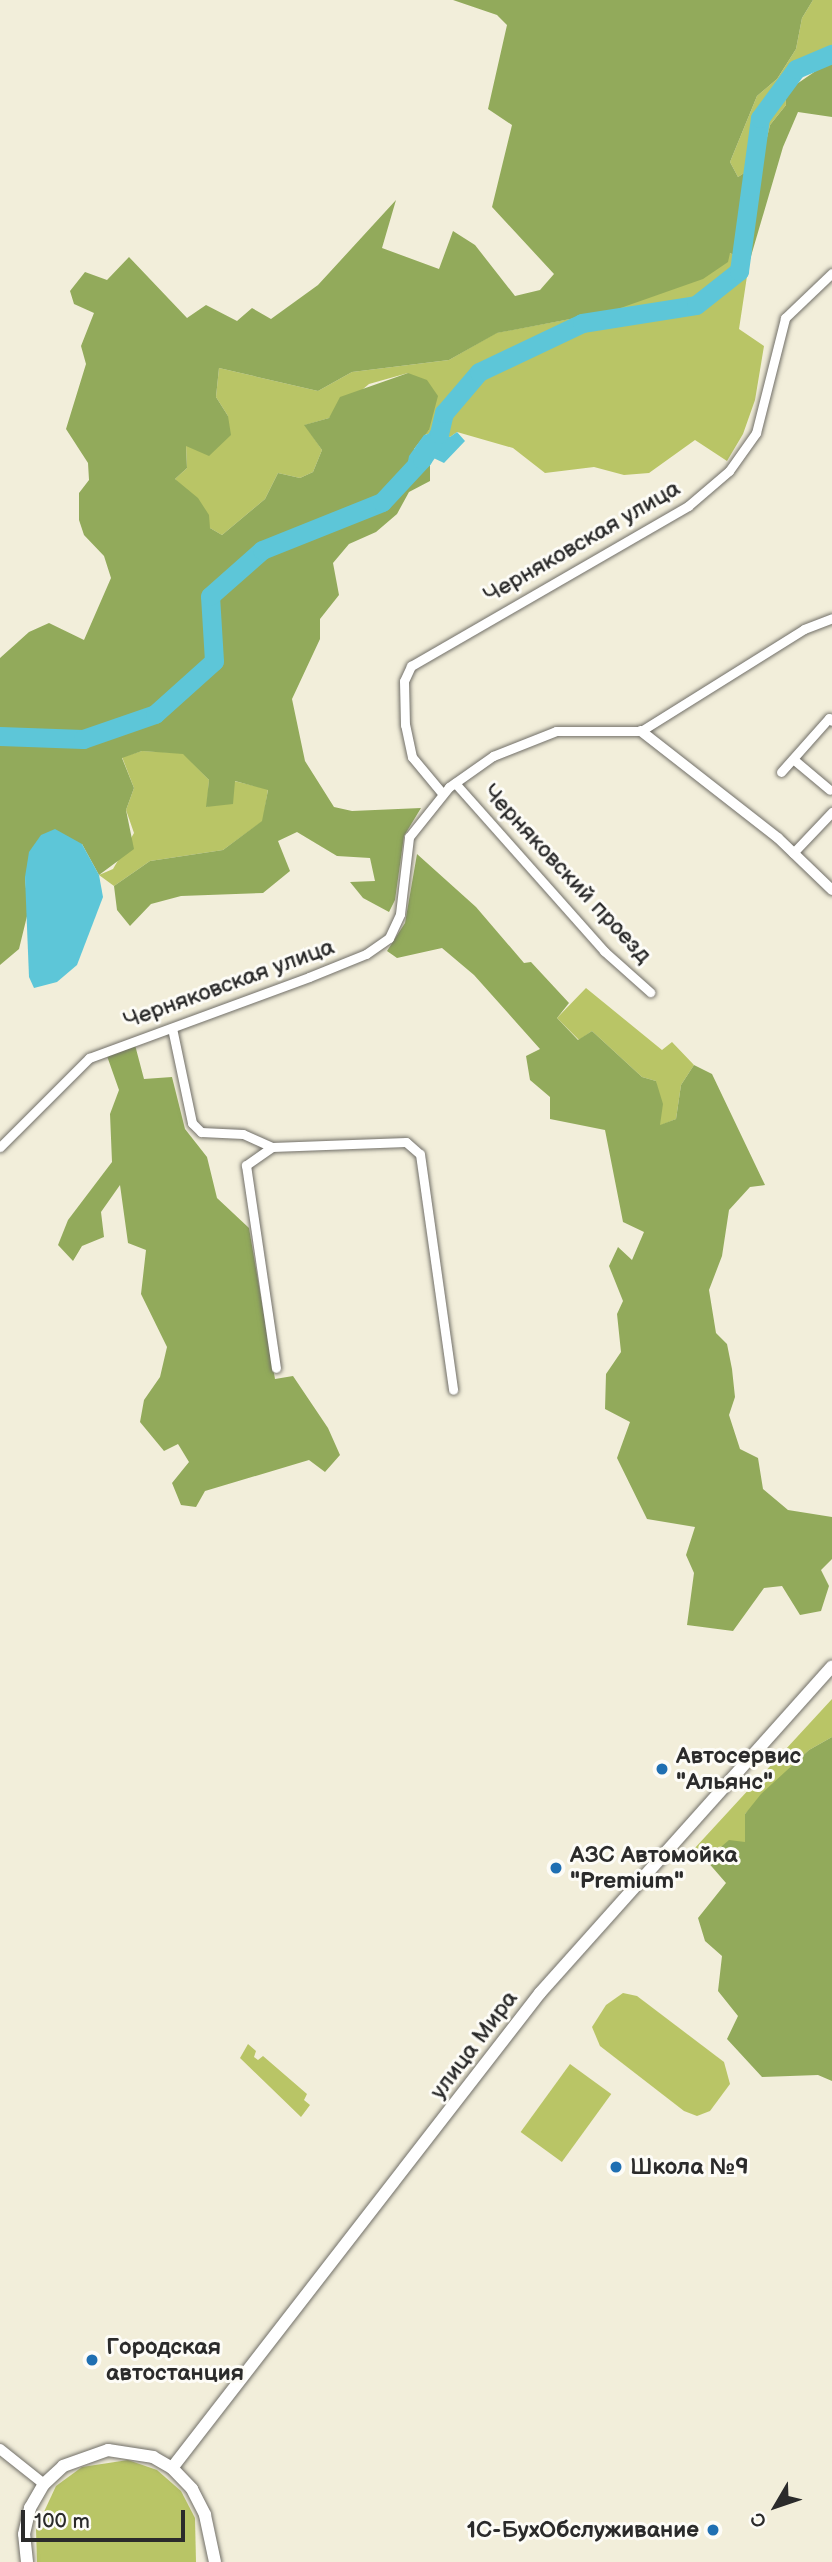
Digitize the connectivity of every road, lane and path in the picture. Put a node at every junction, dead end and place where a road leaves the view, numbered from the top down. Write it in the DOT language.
graph roads {
  1 [pos="832,274"];
  2 [pos="832,618"];
  3 [pos="832,721"];
  4 [pos="641,731"];
  5 [pos="793,760"];
  6 [pos="781,772"];
  7 [pos="455,783"];
  8 [pos="831,790"];
  9 [pos="442,793"];
  10 [pos="832,812"];
  11 [pos="793,853"];
  12 [pos="832,890"];
  13 [pos="650,992"];
  14 [pos="172,1028"];
  15 [pos="0,1147"];
  16 [pos="272,1147"];
  17 [pos="276,1368"];
  18 [pos="453,1390"];
  19 [pos="832,1666"];
  20 [pos="0,2449"];
  21 [pos="172,2468"];
  22 [pos="44,2484"];
  23 [pos="209,2543"];
  24 [pos="27,2562"];
  25 [pos="206,2562"];
  26 [pos="215,2562"];
  1 -- 9 [label="street, Черняковская улица"];
  2 -- 4 [label="street"];
  3 -- 5 [label="street"];
  4 -- 7 [label="street, Черняковская улица"];
  4 -- 11 [label="street"];
  5 -- 6 [label="street"];
  5 -- 8 [label="street"];
  7 -- 9 [label="street, Черняковская улица"];
  7 -- 13 [label="street, Черняковский проезд"];
  9 -- 14 [label="street, Черняковская улица"];
  10 -- 11 [label="street"];
  11 -- 12 [label="street"];
  14 -- 15 [label="street, Черняковская улица"];
  14 -- 16 [label="street"];
  16 -- 17 [label="street"];
  16 -- 18 [label="street"];
  19 -- 21 [label="main road, улица Мира"];
  20 -- 22 [label="street"];
  21 -- 22 [label="main road"];
  21 -- 23 [label="main road"];
  22 -- 24 [label="main road"];
  23 -- 25 [label="main road"];
  23 -- 26 [label="main road"];
}
